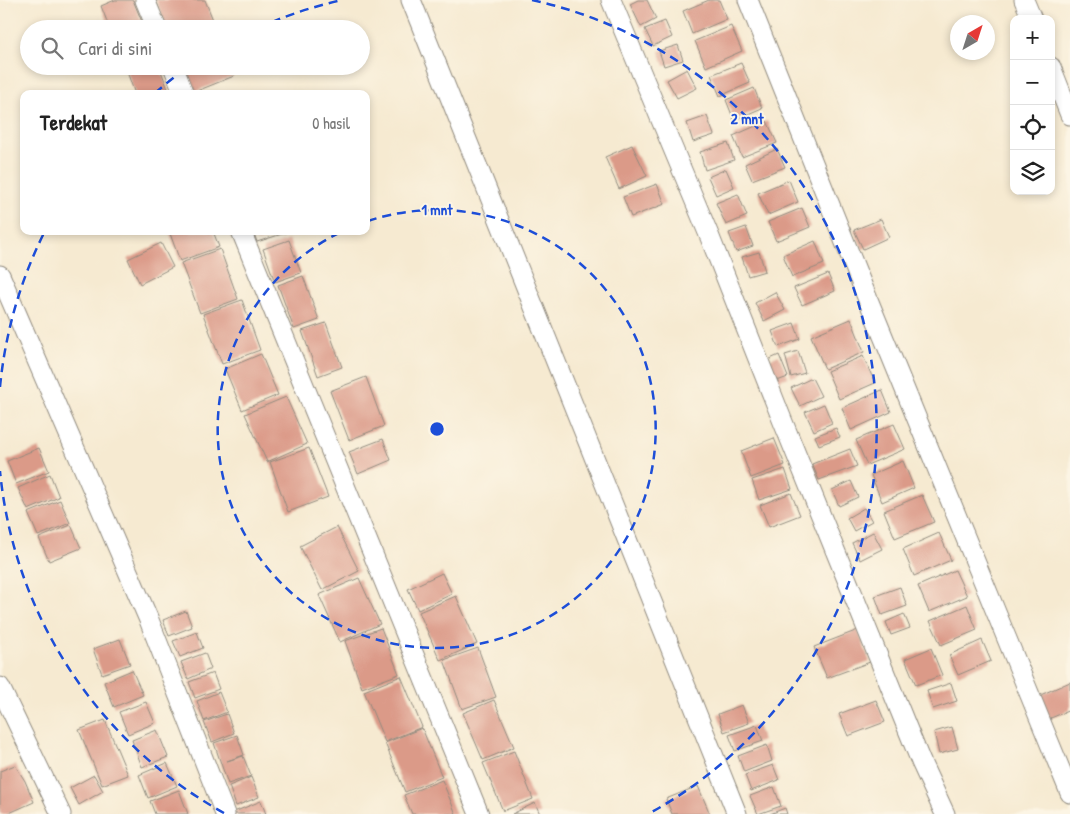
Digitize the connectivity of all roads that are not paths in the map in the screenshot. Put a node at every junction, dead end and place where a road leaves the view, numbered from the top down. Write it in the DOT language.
graph roads {
  1 [pos="145,0"];
  2 [pos="411,0"];
  3 [pos="611,0"];
  4 [pos="748,0"];
  5 [pos="1024,0"];
  6 [pos="1030,15"];
  7 [pos="153,20"];
  8 [pos="177,75"];
  9 [pos="1055,78"];
  10 [pos="182,90"];
  11 [pos="1070,115"];
  12 [pos="243,235"];
  13 [pos="0,274"];
  14 [pos="0,687"];
  15 [pos="1070,793"];
  16 [pos="61,814"];
  17 [pos="225,814"];
  18 [pos="479,814"];
  19 [pos="737,814"];
  20 [pos="945,814"];
  1 -- 7 [label="street"];
  2 -- 19 [label="street"];
  3 -- 20 [label="street"];
  4 -- 15 [label="street"];
  5 -- 6 [label="street"];
  8 -- 10 [label="street"];
  9 -- 11 [label="street"];
  12 -- 18 [label="street"];
  13 -- 17 [label="street"];
  14 -- 16 [label="street"];
}
